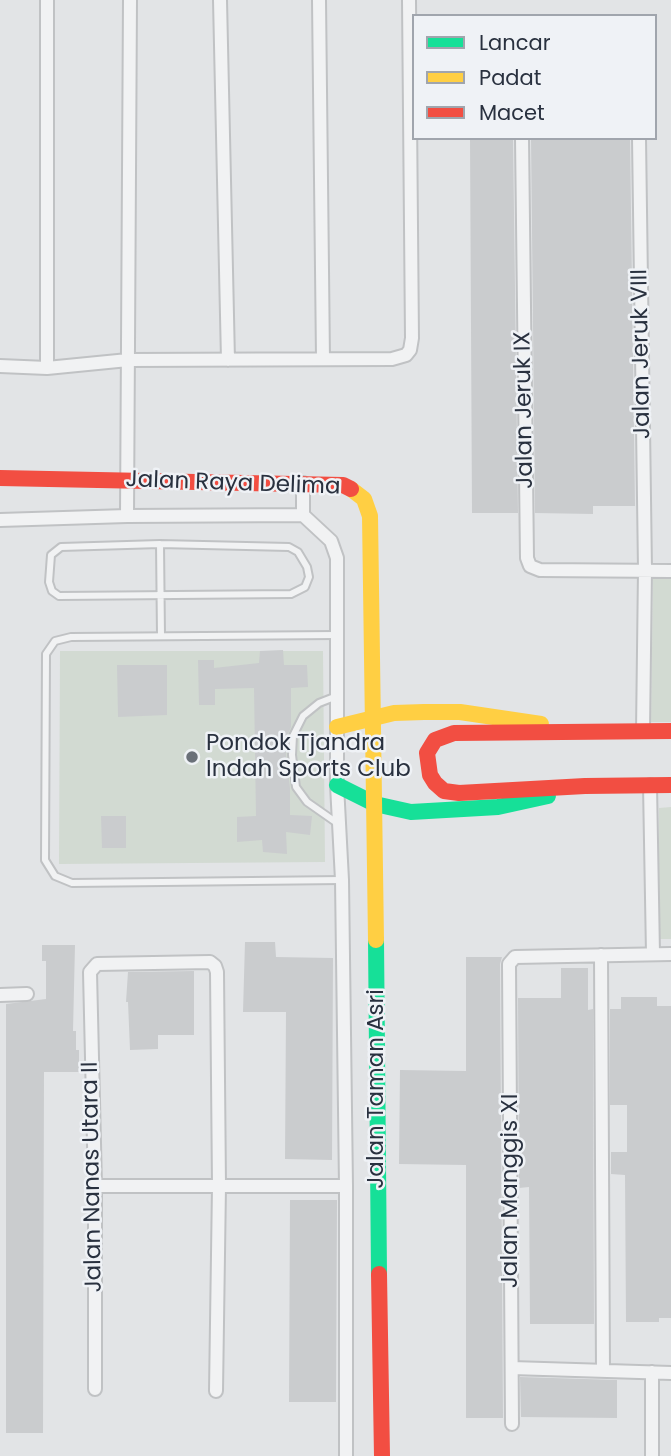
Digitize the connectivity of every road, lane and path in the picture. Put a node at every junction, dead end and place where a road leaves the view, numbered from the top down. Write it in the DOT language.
graph roads {
  1 [pos="47,0"];
  2 [pos="130,0"];
  3 [pos="220,0"];
  4 [pos="319,0"];
  5 [pos="409,0"];
  6 [pos="522,140"];
  7 [pos="639,140"];
  8 [pos="323,359"];
  9 [pos="128,360"];
  10 [pos="228,360"];
  11 [pos="0,366"];
  12 [pos="47,368"];
  13 [pos="0,478"];
  14 [pos="127,479"];
  15 [pos="303,483"];
  16 [pos="303,515"];
  17 [pos="127,516"];
  18 [pos="0,520"];
  19 [pos="160,544"];
  20 [pos="645,570"];
  21 [pos="671,570"];
  22 [pos="160,596"];
  23 [pos="337,635"];
  24 [pos="161,636"];
  25 [pos="337,696"];
  26 [pos="372,720"];
  27 [pos="337,731"];
  28 [pos="580,731"];
  29 [pos="643,731"];
  30 [pos="671,731"];
  31 [pos="337,785"];
  32 [pos="650,785"];
  33 [pos="671,785"];
  34 [pos="585,786"];
  35 [pos="375,804"];
  36 [pos="339,825"];
  37 [pos="342,880"];
  38 [pos="653,954"];
  39 [pos="671,954"];
  40 [pos="601,955"];
  41 [pos="27,994"];
  42 [pos="0,995"];
  43 [pos="95,1186"];
  44 [pos="219,1186"];
  45 [pos="346,1186"];
  46 [pos="512,1368"];
  47 [pos="603,1371"];
  48 [pos="652,1372"];
  49 [pos="671,1373"];
  50 [pos="95,1389"];
  51 [pos="216,1391"];
  52 [pos="512,1424"];
  53 [pos="346,1456"];
  54 [pos="382,1456"];
  55 [pos="652,1456"];
  1 -- 12 [label="street"];
  2 -- 9 [label="street"];
  3 -- 10 [label="street"];
  4 -- 8 [label="street"];
  5 -- 8 [label="street"];
  6 -- 20 [label="street, Jalan Jeruk IX"];
  7 -- 20 [label="street, Jalan Jeruk VIII"];
  8 -- 10 [label="street"];
  9 -- 10 [label="street"];
  9 -- 12 [label="street"];
  9 -- 14 [label="street"];
  11 -- 12 [label="street"];
  13 -- 14 [label="street, Jalan Raya Delima"];
  14 -- 15 [label="street, Jalan Raya Delima"];
  14 -- 17 [label="street"];
  15 -- 16 [label="street"];
  15 -- 26 [label="street, Jalan Raya Delima"];
  16 -- 17 [label="street, Jalan Raya Delima"];
  16 -- 23 [label="street, Jalan Raya Delima"];
  17 -- 18 [label="street, Jalan Raya Delima"];
  19 -- 22 [label="lane"];
  19 -- 22 [label="lane"];
  19 -- 22 [label="lane"];
  20 -- 21 [label="street, Jalan Jeruk IX"];
  20 -- 29 [label="street, Jalan Jeruk VIII"];
  22 -- 24 [label="lane"];
  23 -- 24 [label="lane"];
  23 -- 25 [label="street, Jalan Raya Delima"];
  24 -- 37 [label="lane"];
  25 -- 27 [label="street, Jalan Raya Delima"];
  25 -- 36 [label="lane"];
  26 -- 27 [label="street"];
  26 -- 28 [label="street"];
  26 -- 35 [label="street, Jalan Taman Asri"];
  27 -- 31 [label="street, Jalan Taman Asri"];
  28 -- 29 [label="street"];
  28 -- 34 [label="street"];
  29 -- 30 [label="street"];
  31 -- 35 [label="street"];
  31 -- 36 [label="street, Jalan Taman Asri"];
  32 -- 33 [label="street"];
  32 -- 34 [label="street"];
  32 -- 38 [label="street"];
  34 -- 35 [label="street"];
  35 -- 54 [label="street, Jalan Taman Asri"];
  36 -- 37 [label="street, Jalan Taman Asri"];
  37 -- 45 [label="street, Jalan Taman Asri"];
  38 -- 39 [label="street"];
  38 -- 40 [label="street"];
  40 -- 46 [label="street, Jalan Manggis XI"];
  40 -- 47 [label="street"];
  41 -- 42 [label="street"];
  43 -- 44 [label="street"];
  43 -- 44 [label="street, Jalan Nanas Utara II"];
  43 -- 50 [label="street, Jalan Nanas Utara II"];
  44 -- 45 [label="street"];
  44 -- 51 [label="street"];
  45 -- 53 [label="street, Jalan Taman Asri"];
  46 -- 47 [label="street"];
  46 -- 52 [label="street, Jalan Manggis XI"];
  47 -- 48 [label="street"];
  48 -- 49 [label="street"];
  48 -- 55 [label="street"];
}
